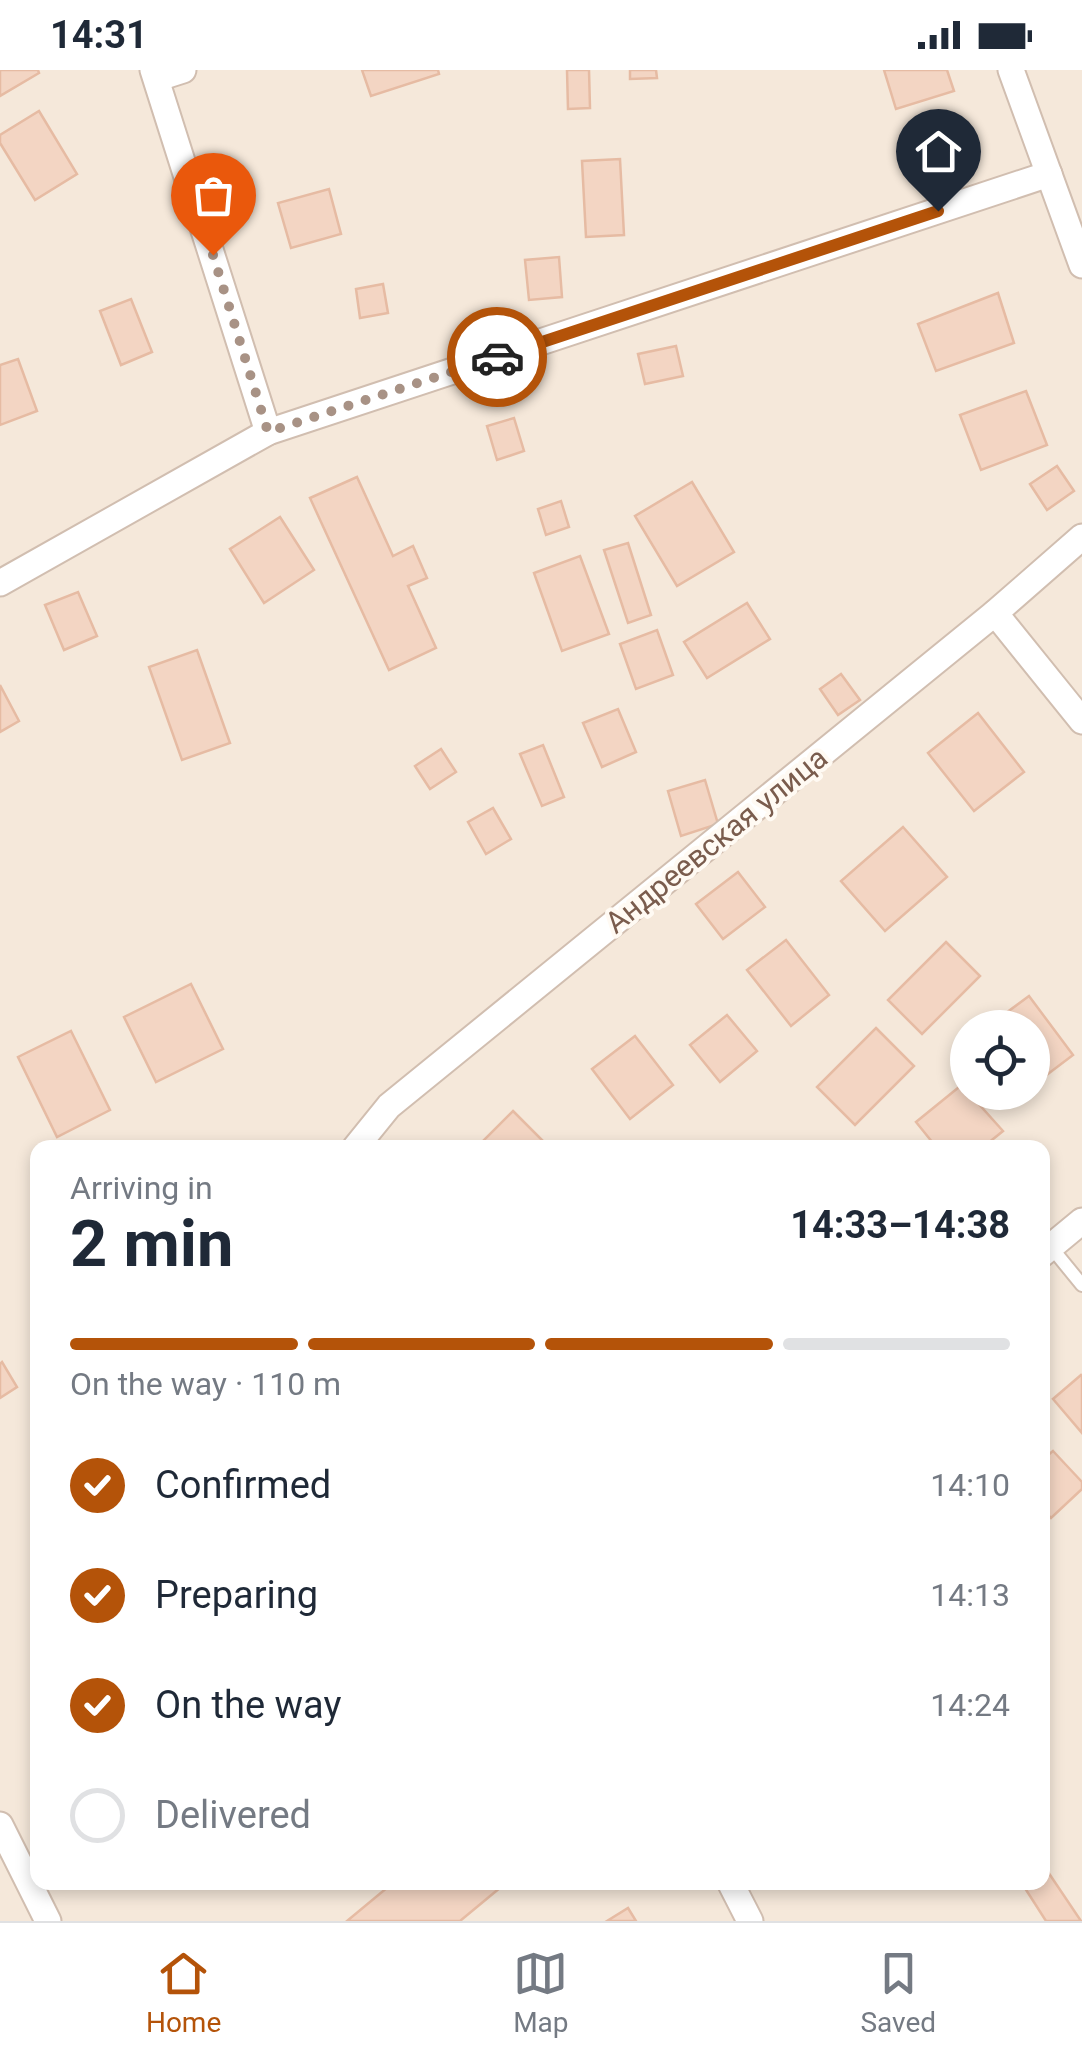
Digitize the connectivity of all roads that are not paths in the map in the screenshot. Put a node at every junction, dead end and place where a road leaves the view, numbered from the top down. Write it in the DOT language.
graph roads {
  1 [pos="1012,70"];
  2 [pos="165,73"];
  3 [pos="1049,174"];
  4 [pos="1082,265"];
  5 [pos="268,432"];
  6 [pos="1082,537"];
  7 [pos="0,583"];
  8 [pos="994,613"];
  9 [pos="1082,721"];
  10 [pos="361,1140"];
  11 [pos="1082,1221"];
  12 [pos="1050,1248"];
  13 [pos="1050,1253"];
  14 [pos="1082,1285"];
  15 [pos="0,1825"];
  16 [pos="30,1885"];
  17 [pos="32,1890"];
  18 [pos="734,1890"];
  19 [pos="48,1921"];
  20 [pos="750,1921"];
  1 -- 3 [label="street"];
  2 -- 5 [label="street"];
  3 -- 4 [label="street"];
  3 -- 5 [label="street"];
  5 -- 7 [label="street"];
  6 -- 8 [label="street, Андреевская улица"];
  8 -- 9 [label="street"];
  8 -- 10 [label="street, Андреевская улица"];
  11 -- 12 [label="street"];
  13 -- 14 [label="lane"];
  15 -- 16 [label="street"];
  17 -- 19 [label="street"];
  18 -- 20 [label="street"];
}
